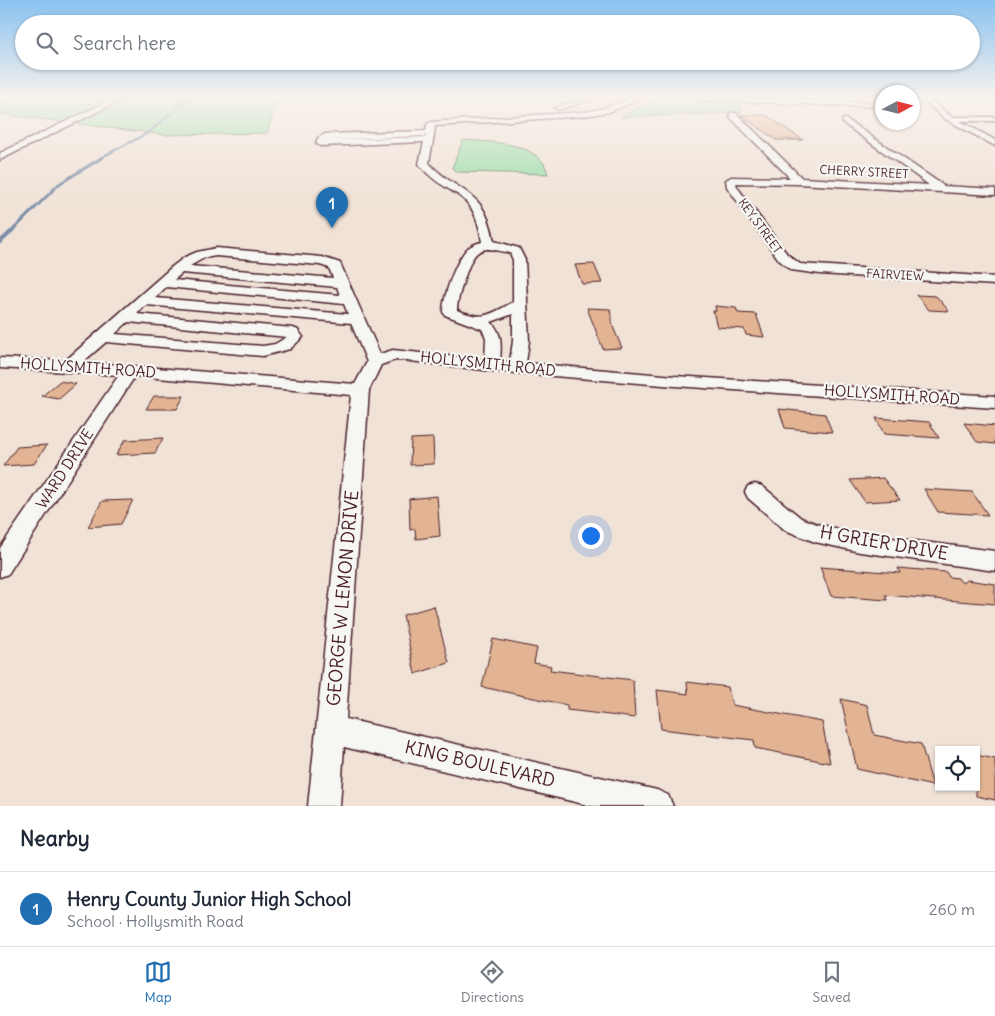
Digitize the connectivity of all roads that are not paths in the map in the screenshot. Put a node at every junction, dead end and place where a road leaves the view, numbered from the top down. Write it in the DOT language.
graph roads {
  1 [pos="44,136"];
  2 [pos="335,136"];
  3 [pos="394,136"];
  4 [pos="429,136"];
  5 [pos="753,136"];
  6 [pos="867,136"];
  7 [pos="0,157"];
  8 [pos="731,180"];
  9 [pos="799,182"];
  10 [pos="942,189"];
  11 [pos="995,192"];
  12 [pos="489,245"];
  13 [pos="796,267"];
  14 [pos="178,270"];
  15 [pos="995,281"];
  16 [pos="164,282"];
  17 [pos="342,283"];
  18 [pos="349,300"];
  19 [pos="143,301"];
  20 [pos="518,305"];
  21 [pos="124,317"];
  22 [pos="357,319"];
  23 [pos="478,321"];
  24 [pos="101,337"];
  25 [pos="494,340"];
  26 [pos="375,362"];
  27 [pos="0,363"];
  28 [pos="462,363"];
  29 [pos="492,366"];
  30 [pos="68,367"];
  31 [pos="517,368"];
  32 [pos="130,370"];
  33 [pos="360,390"];
  34 [pos="995,402"];
  35 [pos="755,492"];
  36 [pos="995,561"];
  37 [pos="0,567"];
  38 [pos="331,730"];
  39 [pos="324,806"];
  40 [pos="657,806"];
  1 -- 7 [label="street"];
  2 -- 3 [label="street"];
  4 -- 12 [label="street"];
  5 -- 9 [label="street"];
  6 -- 10 [label="street"];
  8 -- 9 [label="street, CHERRY STREET"];
  8 -- 13 [label="street, KEY STREET"];
  9 -- 10 [label="street, CHERRY STREET"];
  10 -- 11 [label="street, CHERRY STREET"];
  12 -- 20 [label="street"];
  12 -- 23 [label="street"];
  13 -- 15 [label="street, FAIRVIEW"];
  14 -- 16 [label="street"];
  14 -- 17 [label="street"];
  14 -- 17 [label="street"];
  16 -- 18 [label="street"];
  16 -- 19 [label="street"];
  17 -- 18 [label="street"];
  18 -- 22 [label="street"];
  19 -- 21 [label="street"];
  19 -- 22 [label="street"];
  20 -- 23 [label="street"];
  20 -- 31 [label="street"];
  21 -- 24 [label="street"];
  21 -- 24 [label="street"];
  22 -- 26 [label="street"];
  23 -- 25 [label="street"];
  24 -- 30 [label="street"];
  25 -- 28 [label="street"];
  25 -- 29 [label="street"];
  26 -- 28 [label="street, HOLLYSMITH ROAD"];
  26 -- 33 [label="street"];
  27 -- 30 [label="street, HOLLYSMITH ROAD"];
  28 -- 29 [label="street, HOLLYSMITH ROAD"];
  29 -- 31 [label="street, HOLLYSMITH ROAD"];
  30 -- 32 [label="street, HOLLYSMITH ROAD"];
  31 -- 34 [label="street, HOLLYSMITH ROAD"];
  32 -- 33 [label="street, HOLLYSMITH ROAD"];
  32 -- 37 [label="street, WARD DRIVE"];
  33 -- 38 [label="street, GEORGE W LEMON DRIVE"];
  35 -- 36 [label="street, H GRIER DRIVE"];
  38 -- 39 [label="street, GEORGE W LEMON DRIVE"];
  38 -- 40 [label="street, KING BOULEVARD"];
}
